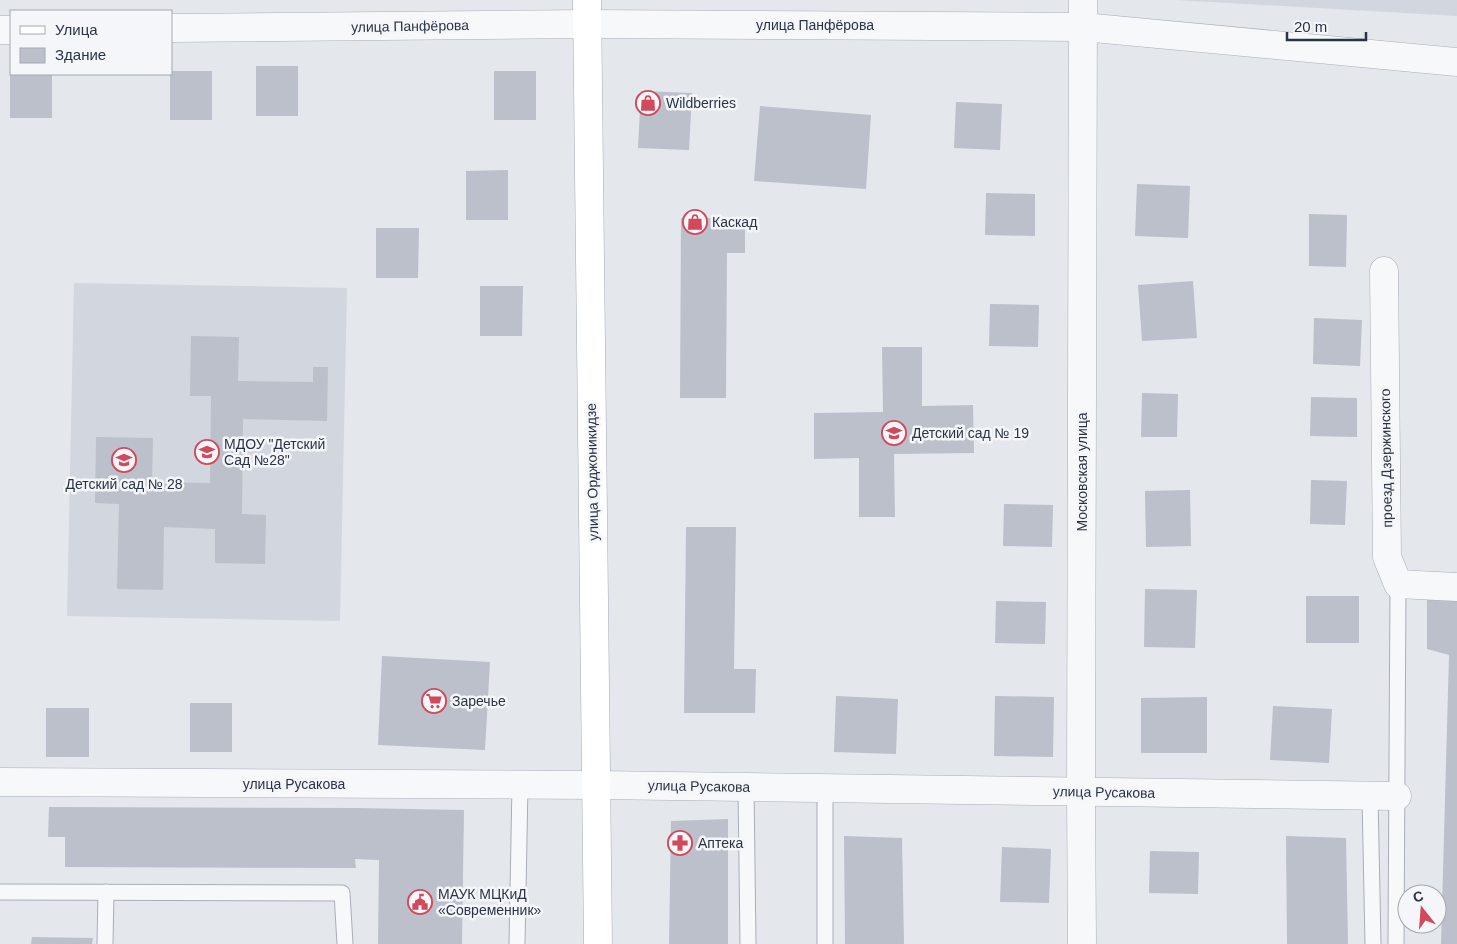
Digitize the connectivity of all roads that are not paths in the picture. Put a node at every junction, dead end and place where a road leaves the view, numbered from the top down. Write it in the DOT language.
graph roads {
  1 [pos="587,12"];
  2 [pos="1083,13"];
  3 [pos="172,28"];
  4 [pos="1457,62"];
  5 [pos="1384,271"];
  6 [pos="1398,584"];
  7 [pos="1457,586"];
  8 [pos="0,782"];
  9 [pos="520,785"];
  10 [pos="596,785"];
  11 [pos="746,787"];
  12 [pos="825,788"];
  13 [pos="1081,792"];
  14 [pos="1370,796"];
  15 [pos="1397,796"];
  16 [pos="0,892"];
  17 [pos="106,892"];
  18 [pos="105,944"];
  19 [pos="345,944"];
  20 [pos="517,944"];
  21 [pos="598,944"];
  22 [pos="748,944"];
  23 [pos="825,944"];
  24 [pos="1082,944"];
  25 [pos="1373,944"];
  26 [pos="1396,944"];
  1 -- 2 [label="street, улица Панфёрова"];
  1 -- 3 [label="street, улица Панфёрова"];
  1 -- 10 [label="main road, улица Орджоникидзе"];
  2 -- 4 [label="street, улица Панфёрова"];
  2 -- 13 [label="street, Московская улица"];
  5 -- 6 [label="street, проезд Дзержинского"];
  6 -- 7 [label="street"];
  6 -- 15 [label="lane"];
  8 -- 9 [label="street, улица Русакова"];
  9 -- 10 [label="street, улица Русакова"];
  9 -- 20 [label="lane"];
  10 -- 11 [label="street, улица Русакова"];
  10 -- 21 [label="main road, улица Орджоникидзе"];
  11 -- 12 [label="street, улица Русакова"];
  11 -- 22 [label="lane"];
  12 -- 13 [label="street, улица Русакова"];
  12 -- 23 [label="lane"];
  13 -- 14 [label="street, улица Русакова"];
  13 -- 24 [label="street, Московская улица"];
  14 -- 15 [label="street, улица Русакова"];
  14 -- 25 [label="lane"];
  15 -- 26 [label="lane"];
  16 -- 17 [label="lane"];
  17 -- 18 [label="lane"];
  17 -- 19 [label="lane"];
}
